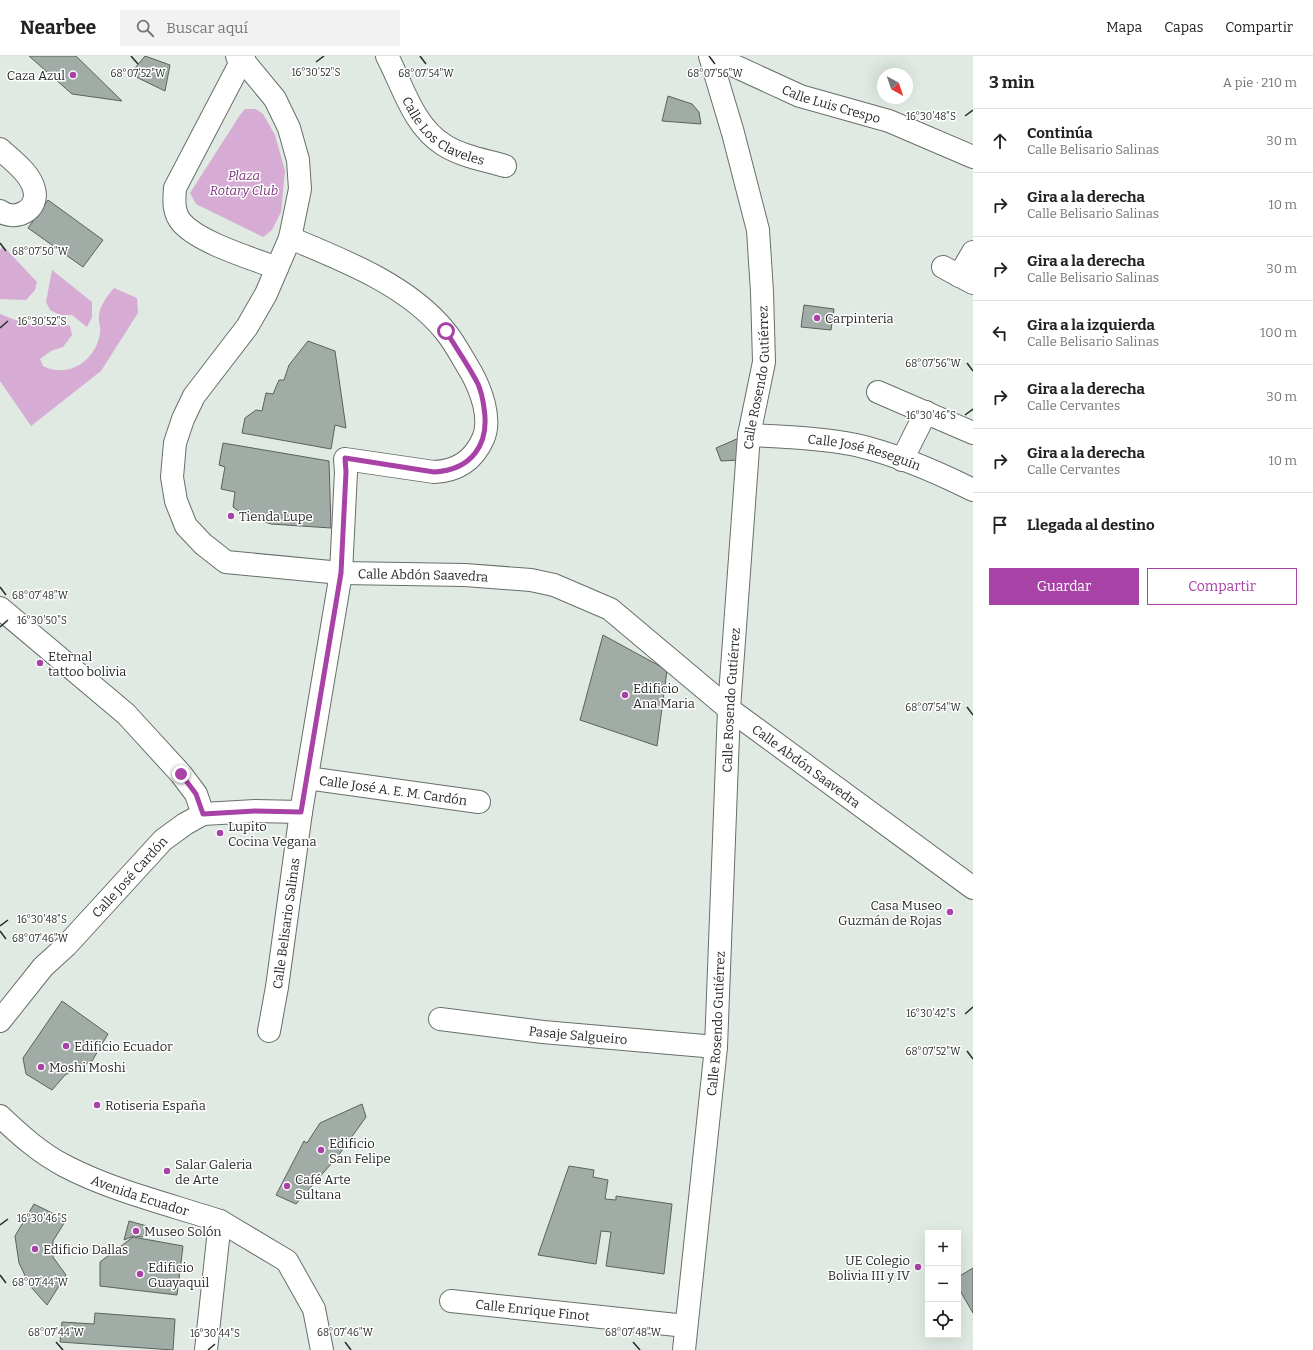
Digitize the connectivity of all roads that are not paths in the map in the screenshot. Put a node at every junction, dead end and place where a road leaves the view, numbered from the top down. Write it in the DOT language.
graph roads {
  1 [pos="387,56"];
  2 [pos="710,56"];
  3 [pos="713,56"];
  4 [pos="241,57"];
  5 [pos="0,149"];
  6 [pos="973,157"];
  7 [pos="505,166"];
  8 [pos="0,211"];
  9 [pos="290,238"];
  10 [pos="973,252"];
  11 [pos="278,268"];
  12 [pos="958,275"];
  13 [pos="878,392"];
  14 [pos="926,412"];
  15 [pos="973,433"];
  16 [pos="749,435"];
  17 [pos="902,460"];
  18 [pos="973,490"];
  19 [pos="341,573"];
  20 [pos="0,608"];
  21 [pos="730,709"];
  22 [pos="307,778"];
  23 [pos="479,802"];
  24 [pos="301,812"];
  25 [pos="203,814"];
  26 [pos="973,888"];
  27 [pos="440,1019"];
  28 [pos="0,1021"];
  29 [pos="269,1031"];
  30 [pos="716,1047"];
  31 [pos="0,1116"];
  32 [pos="220,1221"];
  33 [pos="451,1301"];
  34 [pos="686,1326"];
  35 [pos="206,1350"];
  36 [pos="322,1350"];
  37 [pos="684,1350"];
  1 -- 7 [label="street, Calle Los Claveles"];
  2 -- 16 [label="street, Calle Rosendo Gutiérrez"];
  3 -- 6 [label="street, Calle Luis Crespo"];
  4 -- 9 [label="street, Calle Abdón Saavedra"];
  4 -- 11 [label="street"];
  5 -- 8 [label="street"];
  9 -- 11 [label="street, Calle Abdón Saavedra"];
  9 -- 19 [label="street, Calle Belisario Salinas"];
  10 -- 12 [label="street"];
  11 -- 19 [label="street, Calle Abdón Saavedra"];
  13 -- 14 [label="street"];
  14 -- 15 [label="street"];
  14 -- 17 [label="street"];
  16 -- 17 [label="street, Calle José Reseguín"];
  16 -- 21 [label="street, Calle Rosendo Gutiérrez"];
  17 -- 18 [label="street, Calle José Reseguín"];
  19 -- 21 [label="street, Calle Abdón Saavedra"];
  19 -- 22 [label="street, Calle Belisario Salinas"];
  20 -- 25 [label="street"];
  21 -- 26 [label="street, Calle Abdón Saavedra"];
  21 -- 30 [label="street, Calle Rosendo Gutiérrez"];
  22 -- 23 [label="street, Calle José A. E. M. Cardón"];
  22 -- 24 [label="street, Calle Belisario Salinas"];
  24 -- 25 [label="street"];
  24 -- 29 [label="street, Calle Belisario Salinas"];
  25 -- 28 [label="street, Calle José Cardón"];
  27 -- 30 [label="street, Pasaje Salgueiro"];
  30 -- 34 [label="street, Calle Rosendo Gutiérrez"];
  31 -- 32 [label="street, Avenida Ecuador"];
  32 -- 35 [label="street"];
  32 -- 36 [label="street, Avenida Ecuador"];
  33 -- 34 [label="street, Calle Enrique Finot"];
  34 -- 37 [label="street, Calle Rosendo Gutiérrez"];
}
